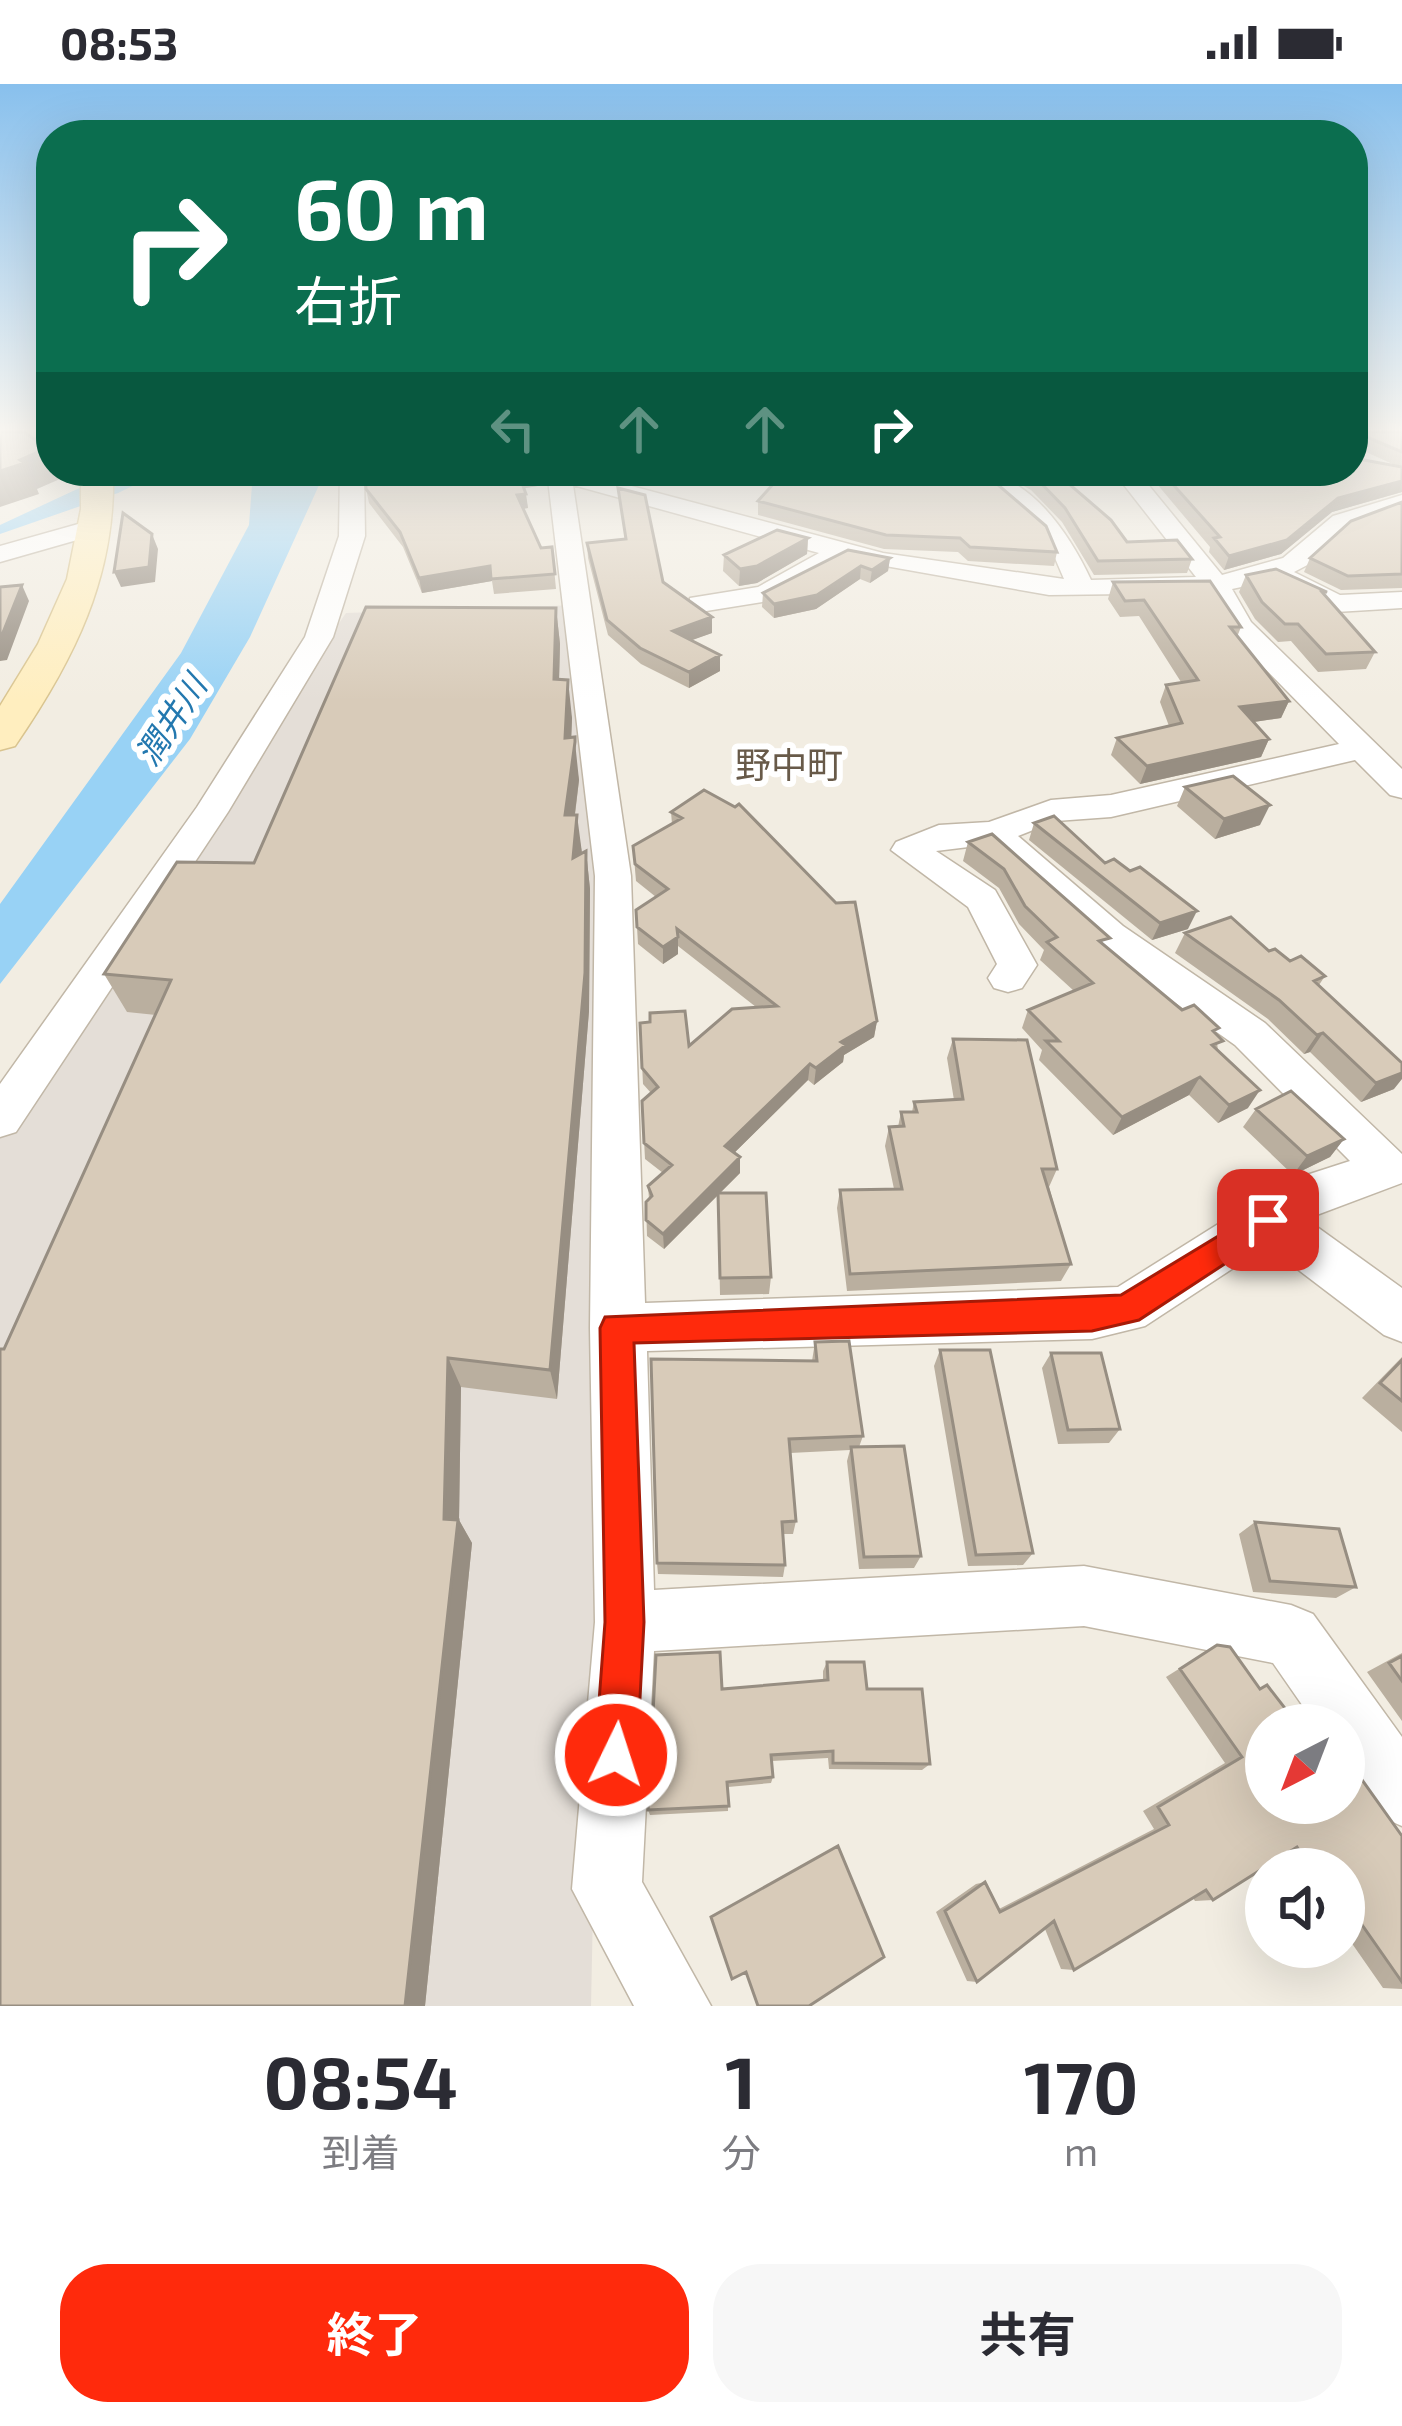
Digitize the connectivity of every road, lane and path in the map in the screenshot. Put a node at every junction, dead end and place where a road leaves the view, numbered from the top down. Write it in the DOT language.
graph roads {
  1 [pos="352,522"];
  2 [pos="566,522"];
  3 [pos="733,522"];
  4 [pos="1042,522"];
  5 [pos="1166,522"];
  6 [pos="1345,522"];
  7 [pos="96,523"];
  8 [pos="840,552"];
  9 [pos="0,554"];
  10 [pos="1271,571"];
  11 [pos="1216,584"];
  12 [pos="1080,585"];
  13 [pos="1402,600"];
  14 [pos="700,604"];
  15 [pos="0,737"];
  16 [pos="1360,749"];
  17 [pos="1402,788"];
  18 [pos="993,833"];
  19 [pos="1008,978"];
  20 [pos="0,1119"];
  21 [pos="1268,1220"];
  22 [pos="1402,1318"];
  23 [pos="616,1328"];
  24 [pos="625,1622"];
  25 [pos="1402,1793"];
  26 [pos="674,2006"];
  1 -- 20 [label="street"];
  2 -- 23 [label="street"];
  3 -- 8 [label="street"];
  4 -- 12 [label="street"];
  5 -- 11 [label="street"];
  6 -- 10 [label="street"];
  7 -- 9 [label="street"];
  7 -- 15 [label="street"];
  8 -- 12 [label="street"];
  8 -- 14 [label="street"];
  10 -- 11 [label="street"];
  10 -- 13 [label="street"];
  11 -- 12 [label="street"];
  11 -- 16 [label="street"];
  16 -- 17 [label="street"];
  16 -- 18 [label="street"];
  18 -- 19 [label="street"];
  18 -- 21 [label="street"];
  21 -- 22 [label="street"];
  21 -- 23 [label="street"];
  23 -- 24 [label="street"];
  24 -- 25 [label="street"];
  24 -- 26 [label="street"];
}
